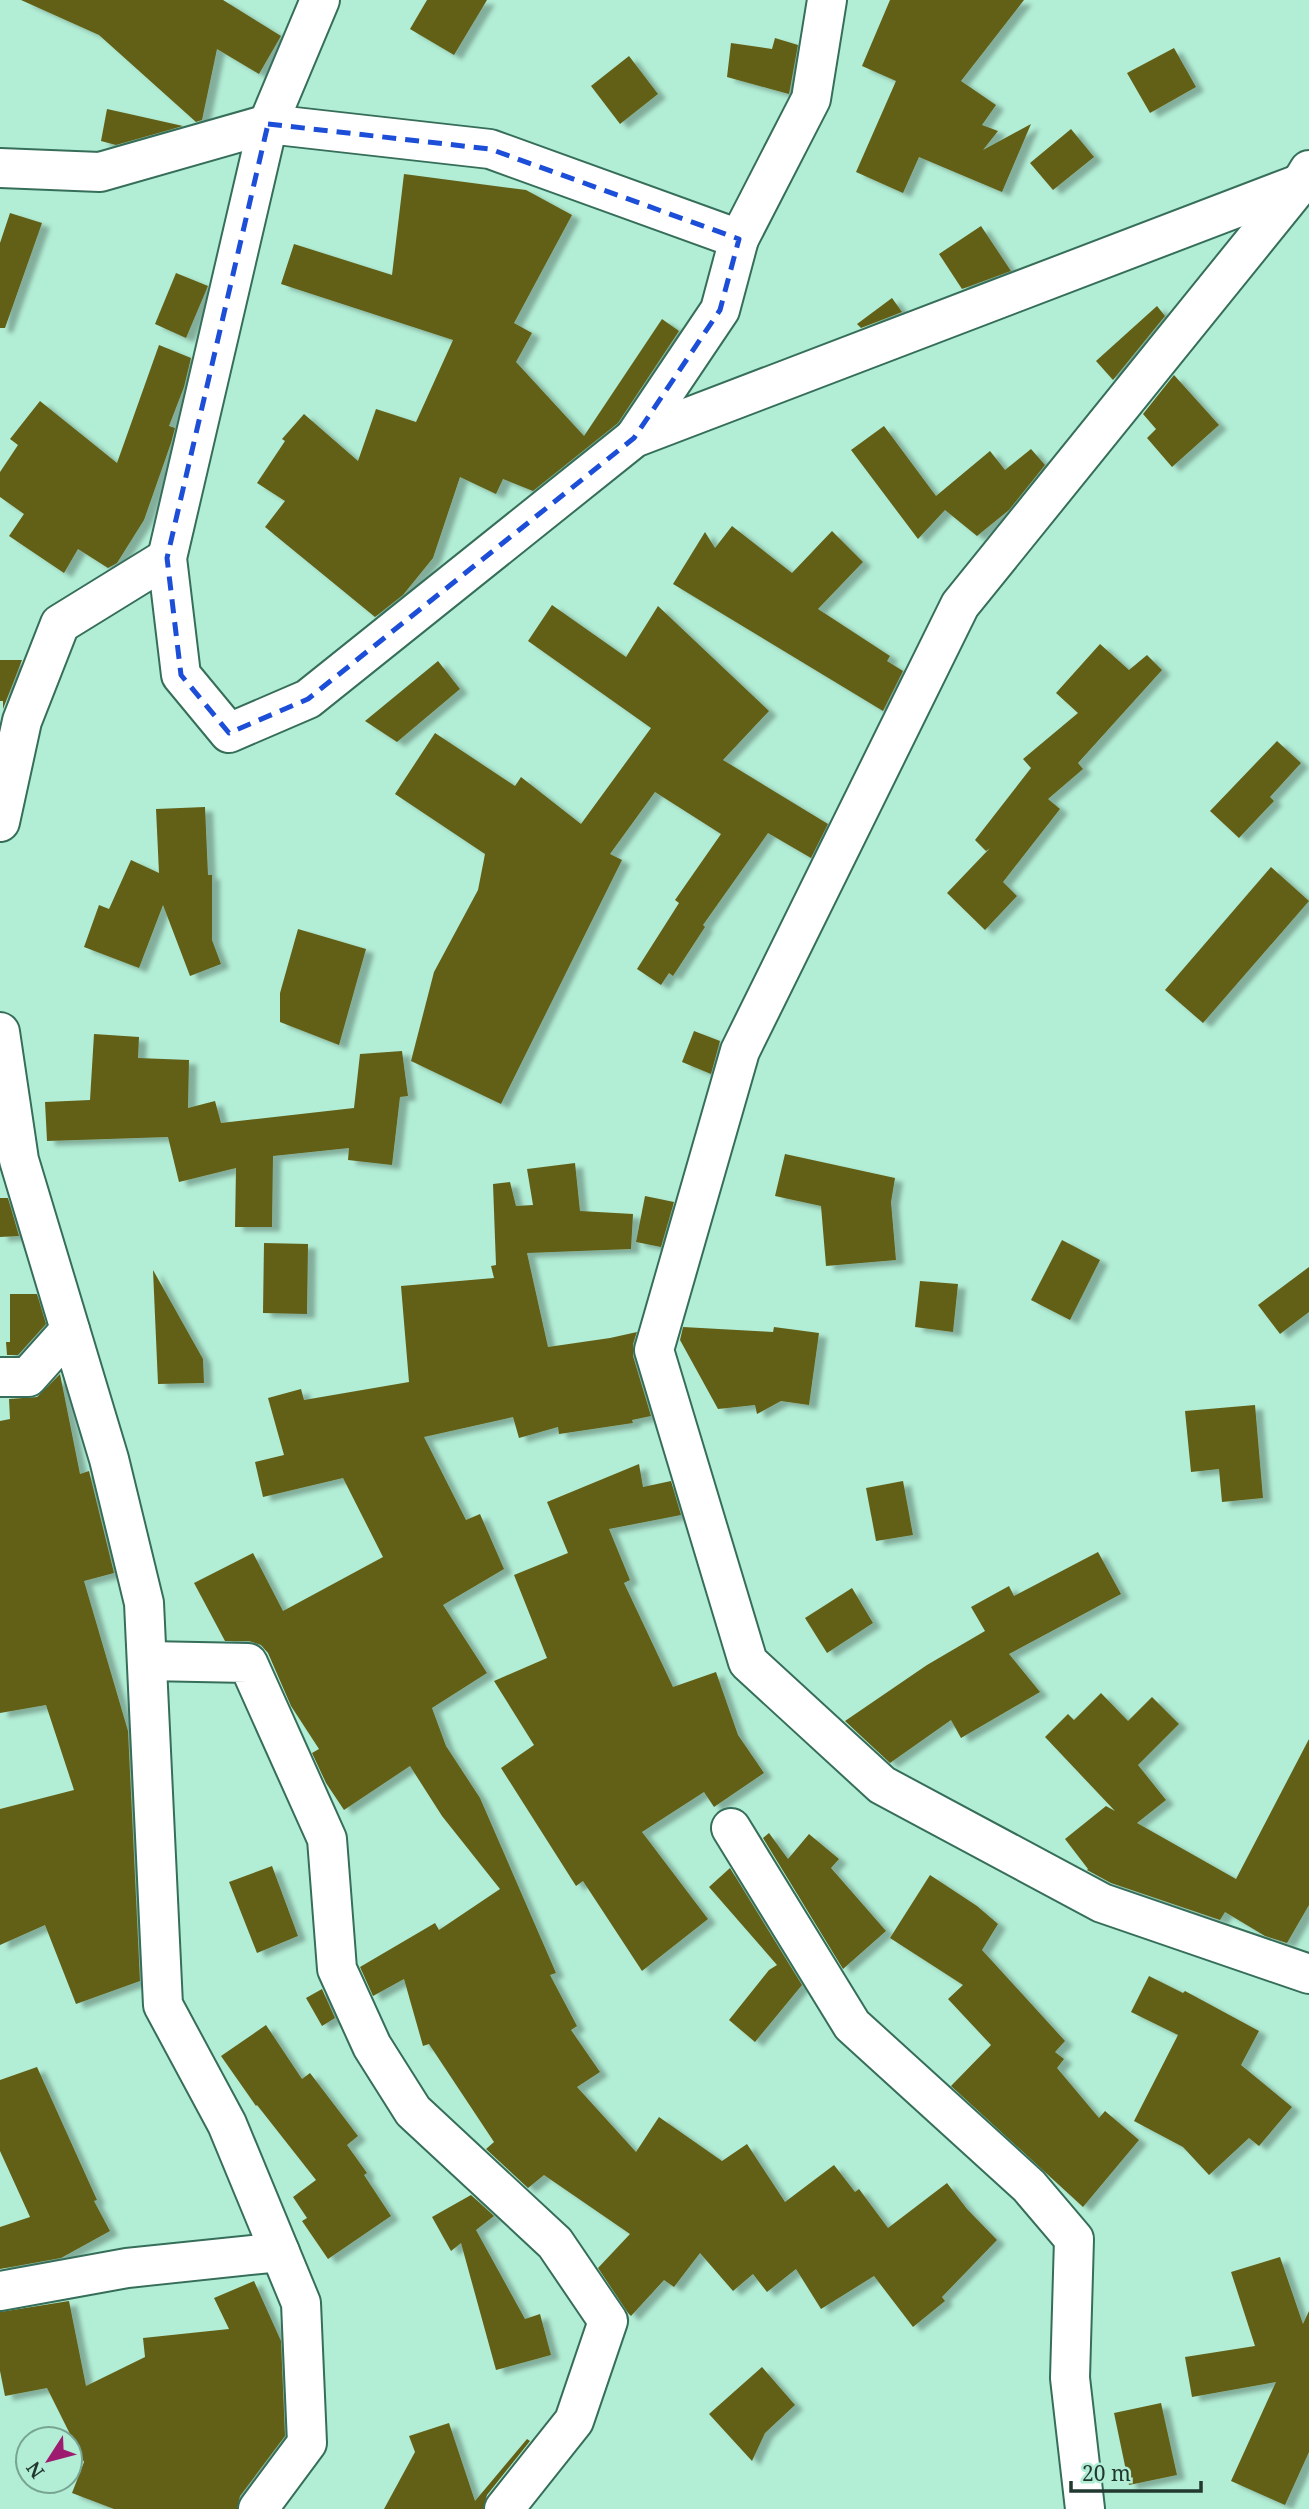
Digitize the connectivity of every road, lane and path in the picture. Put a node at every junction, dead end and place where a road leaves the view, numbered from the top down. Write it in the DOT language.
graph roads {
  1 [pos="320,0"];
  2 [pos="827,0"];
  3 [pos="268,124"];
  4 [pos="0,168"];
  5 [pos="1305,176"];
  6 [pos="739,239"];
  7 [pos="634,438"];
  8 [pos="167,558"];
  9 [pos="0,822"];
  10 [pos="0,1031"];
  11 [pos="70,1330"];
  12 [pos="0,1377"];
  13 [pos="147,1661"];
  14 [pos="731,1828"];
  15 [pos="1309,1974"];
  16 [pos="280,2252"];
  17 [pos="0,2291"];
  18 [pos="258,2509"];
  19 [pos="504,2509"];
  20 [pos="1085,2509"];
  1 -- 3 [label="street"];
  2 -- 6 [label="street"];
  3 -- 4 [label="street"];
  3 -- 6 [label="street"];
  3 -- 8 [label="street"];
  5 -- 7 [label="street"];
  5 -- 15 [label="street"];
  6 -- 7 [label="street"];
  7 -- 8 [label="street"];
  8 -- 9 [label="street"];
  10 -- 11 [label="street"];
  11 -- 12 [label="street"];
  11 -- 13 [label="street"];
  13 -- 16 [label="street"];
  13 -- 19 [label="street"];
  14 -- 20 [label="street"];
  16 -- 17 [label="street"];
  16 -- 18 [label="street"];
}
